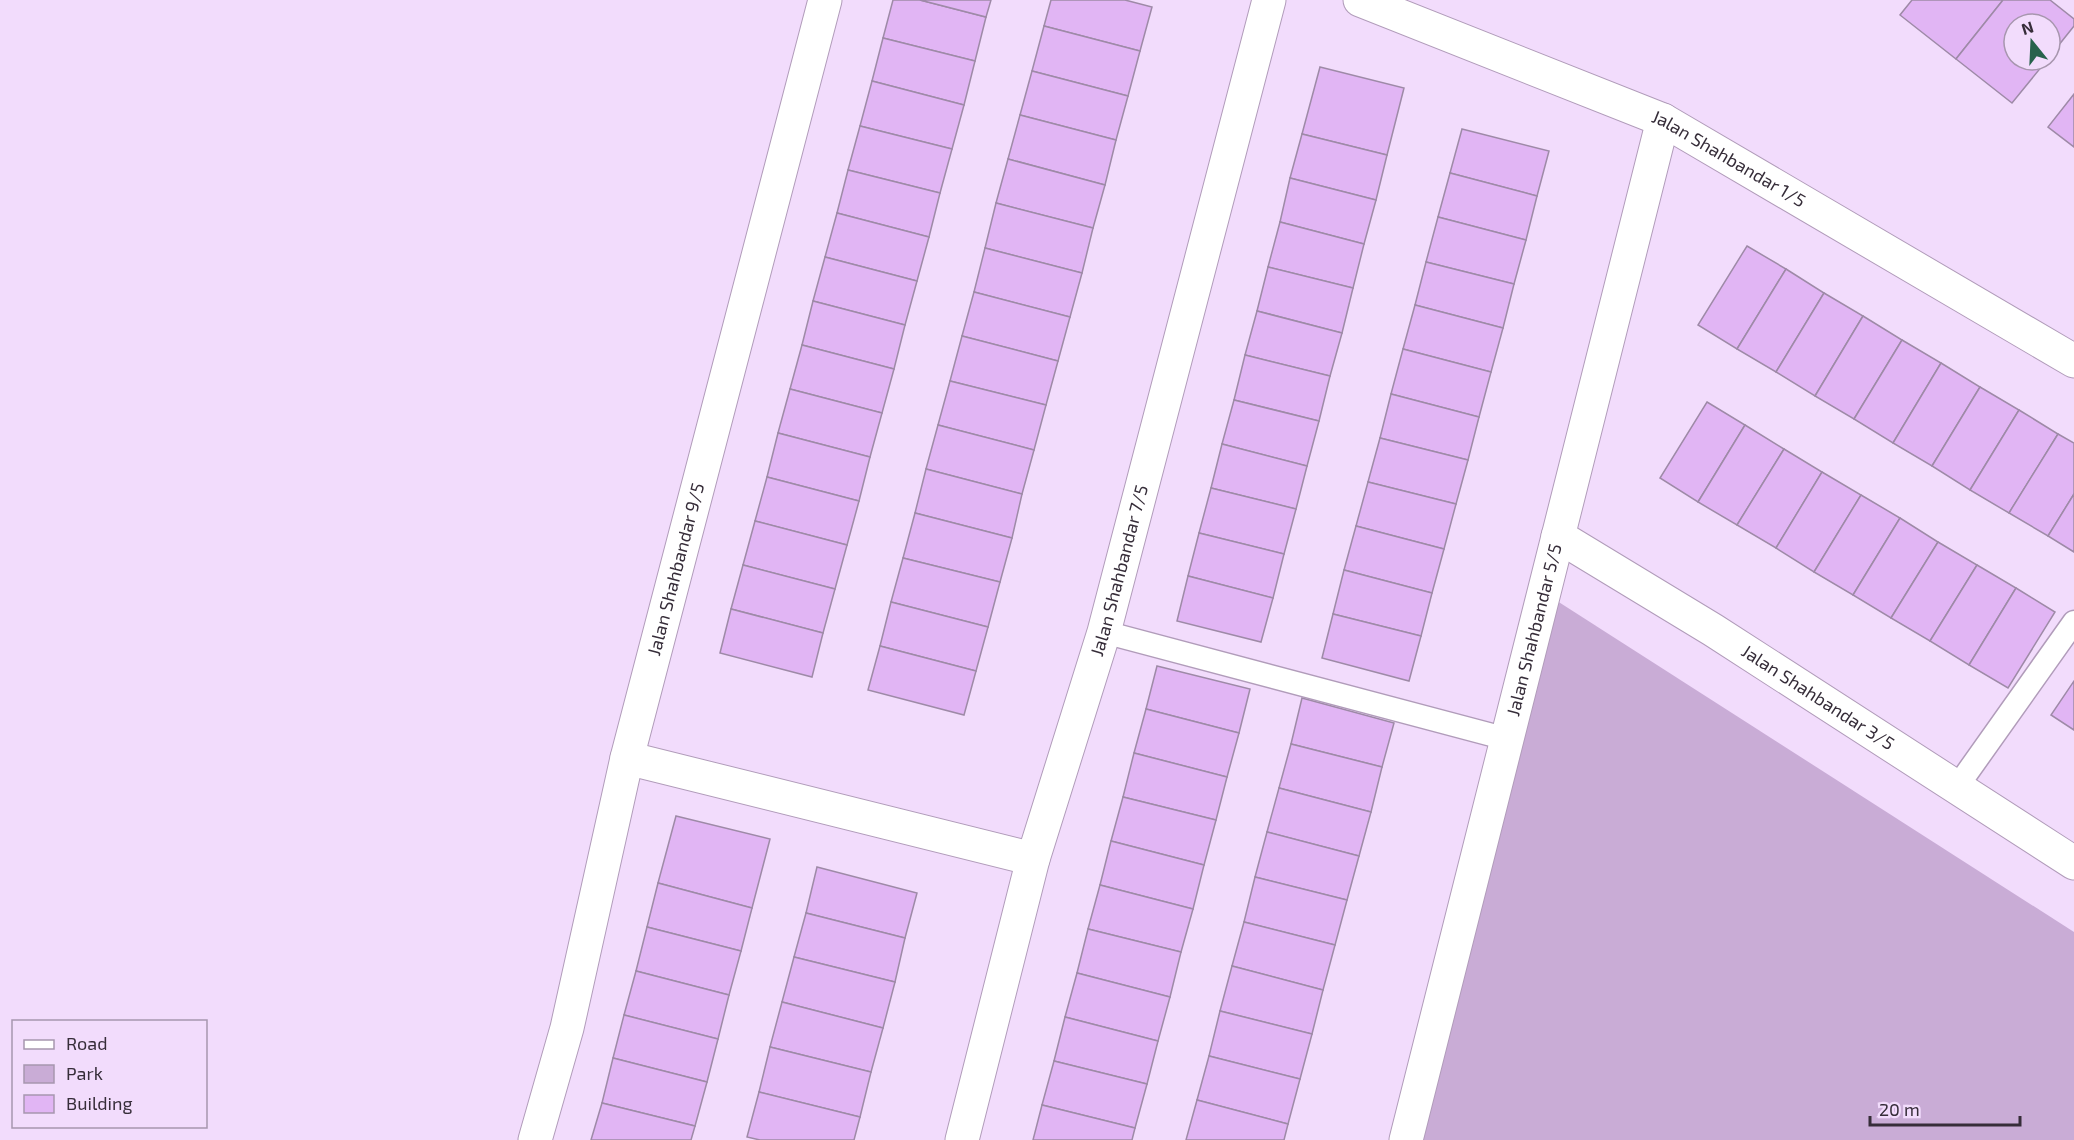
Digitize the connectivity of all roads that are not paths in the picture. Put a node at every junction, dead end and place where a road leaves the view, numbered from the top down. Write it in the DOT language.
graph roads {
  1 [pos="825,0"];
  2 [pos="1269,0"];
  3 [pos="1360,0"];
  4 [pos="1663,120"];
  5 [pos="2074,361"];
  6 [pos="1558,536"];
  7 [pos="2074,622"];
  8 [pos="1104,632"];
  9 [pos="1507,739"];
  10 [pos="627,758"];
  11 [pos="1957,787"];
  12 [pos="1033,859"];
  13 [pos="2074,863"];
  14 [pos="535,1140"];
  15 [pos="962,1140"];
  16 [pos="1406,1140"];
  1 -- 10 [label="street, Jalan Shahbandar 9/5"];
  2 -- 8 [label="street, Jalan Shahbandar 7/5"];
  3 -- 4 [label="street, Jalan Shahbandar 1/5"];
  4 -- 5 [label="street, Jalan Shahbandar 1/5"];
  4 -- 6 [label="street, Jalan Shahbandar 5/5"];
  6 -- 9 [label="street, Jalan Shahbandar 5/5"];
  6 -- 11 [label="street, Jalan Shahbandar 3/5"];
  7 -- 11 [label="lane"];
  8 -- 9 [label="lane"];
  8 -- 12 [label="street, Jalan Shahbandar 7/5"];
  9 -- 16 [label="street, Jalan Shahbandar 5/5"];
  10 -- 12 [label="street"];
  10 -- 14 [label="street, Jalan Shahbandar 9/5"];
  11 -- 13 [label="street, Jalan Shahbandar 3/5"];
  12 -- 15 [label="street, Jalan Shahbandar 7/5"];
}
